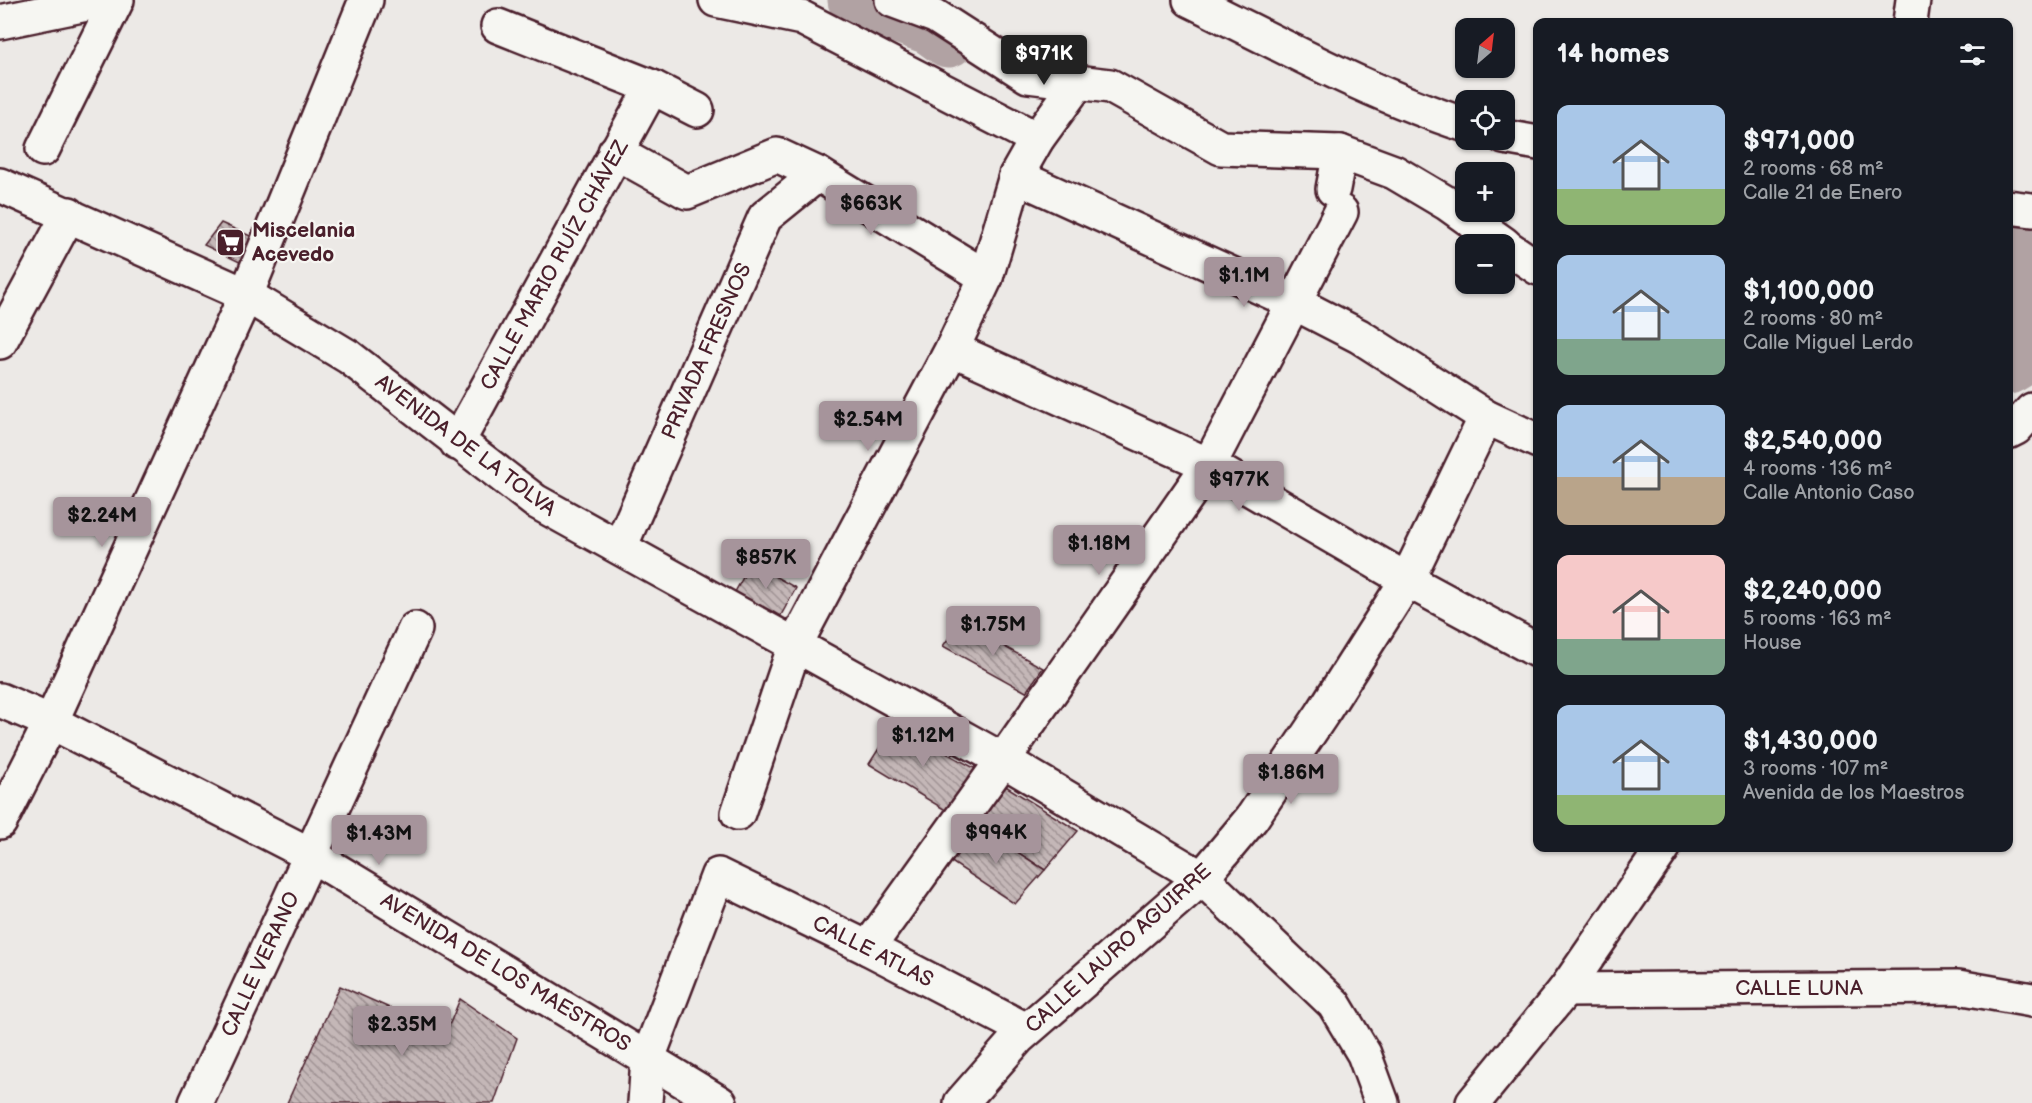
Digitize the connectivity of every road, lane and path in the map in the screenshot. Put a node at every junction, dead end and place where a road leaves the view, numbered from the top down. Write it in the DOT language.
graph roads {
  1 [pos="106,0"];
  2 [pos="117,0"];
  3 [pos="366,0"];
  4 [pos="716,0"];
  5 [pos="892,0"];
  6 [pos="1190,0"];
  7 [pos="1913,0"];
  8 [pos="1911,18"];
  9 [pos="0,22"];
  10 [pos="498,26"];
  11 [pos="1077,84"];
  12 [pos="652,87"];
  13 [pos="697,110"];
  14 [pos="1455,121"];
  15 [pos="1044,129"];
  16 [pos="1515,139"];
  17 [pos="1533,142"];
  18 [pos="43,149"];
  19 [pos="615,152"];
  20 [pos="1340,152"];
  21 [pos="818,174"];
  22 [pos="1016,176"];
  23 [pos="0,185"];
  24 [pos="69,214"];
  25 [pos="1489,234"];
  26 [pos="1515,252"];
  27 [pos="1533,265"];
  28 [pos="986,277"];
  29 [pos="246,294"];
  30 [pos="1293,302"];
  31 [pos="0,342"];
  32 [pos="952,349"];
  33 [pos="2032,410"];
  34 [pos="1486,417"];
  35 [pos="2013,430"];
  36 [pos="1533,439"];
  37 [pos="457,443"];
  38 [pos="1209,465"];
  39 [pos="620,547"];
  40 [pos="1407,580"];
  41 [pos="415,629"];
  42 [pos="795,645"];
  43 [pos="1533,648"];
  44 [pos="0,700"];
  45 [pos="51,722"];
  46 [pos="1003,760"];
  47 [pos="738,813"];
  48 [pos="0,822"];
  49 [pos="1660,852"];
  50 [pos="311,855"];
  51 [pos="1202,878"];
  52 [pos="868,948"];
  53 [pos="1565,990"];
  54 [pos="2032,1000"];
  55 [pos="1026,1030"];
  56 [pos="648,1058"];
  57 [pos="196,1103"];
  58 [pos="645,1103"];
  59 [pos="720,1103"];
  60 [pos="961,1103"];
  61 [pos="1382,1103"];
  62 [pos="1473,1103"];
  1 -- 9 [label="street"];
  2 -- 18 [label="street"];
  3 -- 29 [label="street"];
  4 -- 15 [label="street"];
  5 -- 11 [label="street"];
  6 -- 14 [label="street"];
  7 -- 8 [label="street"];
  10 -- 12 [label="street"];
  11 -- 15 [label="street"];
  11 -- 20 [label="street"];
  12 -- 13 [label="street"];
  12 -- 19 [label="street, CALLE MARIO RUÍZ CHÁVEZ"];
  15 -- 22 [label="street"];
  16 -- 17 [label="street"];
  19 -- 21 [label="street"];
  19 -- 37 [label="street, CALLE MARIO RUÍZ CHÁVEZ"];
  20 -- 25 [label="street"];
  20 -- 30 [label="street"];
  21 -- 28 [label="street"];
  21 -- 39 [label="street, PRIVADA FRESNOS"];
  22 -- 28 [label="street"];
  22 -- 30 [label="street"];
  23 -- 24 [label="street, AVENIDA DE LA TOLVA"];
  24 -- 29 [label="street, AVENIDA DE LA TOLVA"];
  24 -- 31 [label="street"];
  26 -- 27 [label="street"];
  28 -- 32 [label="street"];
  29 -- 37 [label="street, AVENIDA DE LA TOLVA"];
  29 -- 45 [label="street"];
  30 -- 34 [label="street"];
  30 -- 38 [label="street"];
  32 -- 38 [label="street"];
  32 -- 42 [label="street"];
  33 -- 35 [label="street"];
  34 -- 36 [label="street"];
  34 -- 40 [label="street, CALLE LAURO AGUIRRE"];
  37 -- 39 [label="street, AVENIDA DE LA TOLVA"];
  38 -- 40 [label="street"];
  38 -- 46 [label="street"];
  39 -- 42 [label="street, AVENIDA DE LA TOLVA"];
  40 -- 43 [label="street"];
  40 -- 51 [label="street, CALLE LAURO AGUIRRE"];
  41 -- 50 [label="street, CALLE VERANO"];
  42 -- 46 [label="street, AVENIDA DE LA TOLVA"];
  42 -- 47 [label="street"];
  44 -- 45 [label="street, AVENIDA DE LOS MAESTROS"];
  45 -- 48 [label="street"];
  45 -- 50 [label="street, AVENIDA DE LOS MAESTROS"];
  46 -- 51 [label="street, AVENIDA DE LA TOLVA"];
  46 -- 52 [label="street"];
  49 -- 53 [label="street"];
  50 -- 56 [label="street, AVENIDA DE LOS MAESTROS"];
  50 -- 57 [label="street, CALLE VERANO"];
  51 -- 55 [label="street, CALLE LAURO AGUIRRE"];
  51 -- 61 [label="street, AVENIDA DE LA TOLVA"];
  52 -- 55 [label="street, CALLE ATLAS"];
  52 -- 56 [label="street, CALLE ATLAS"];
  53 -- 54 [label="street, CALLE LUNA"];
  53 -- 62 [label="street"];
  55 -- 60 [label="street, CALLE LAURO AGUIRRE"];
  56 -- 58 [label="street"];
  56 -- 59 [label="street, AVENIDA DE LOS MAESTROS"];
}
